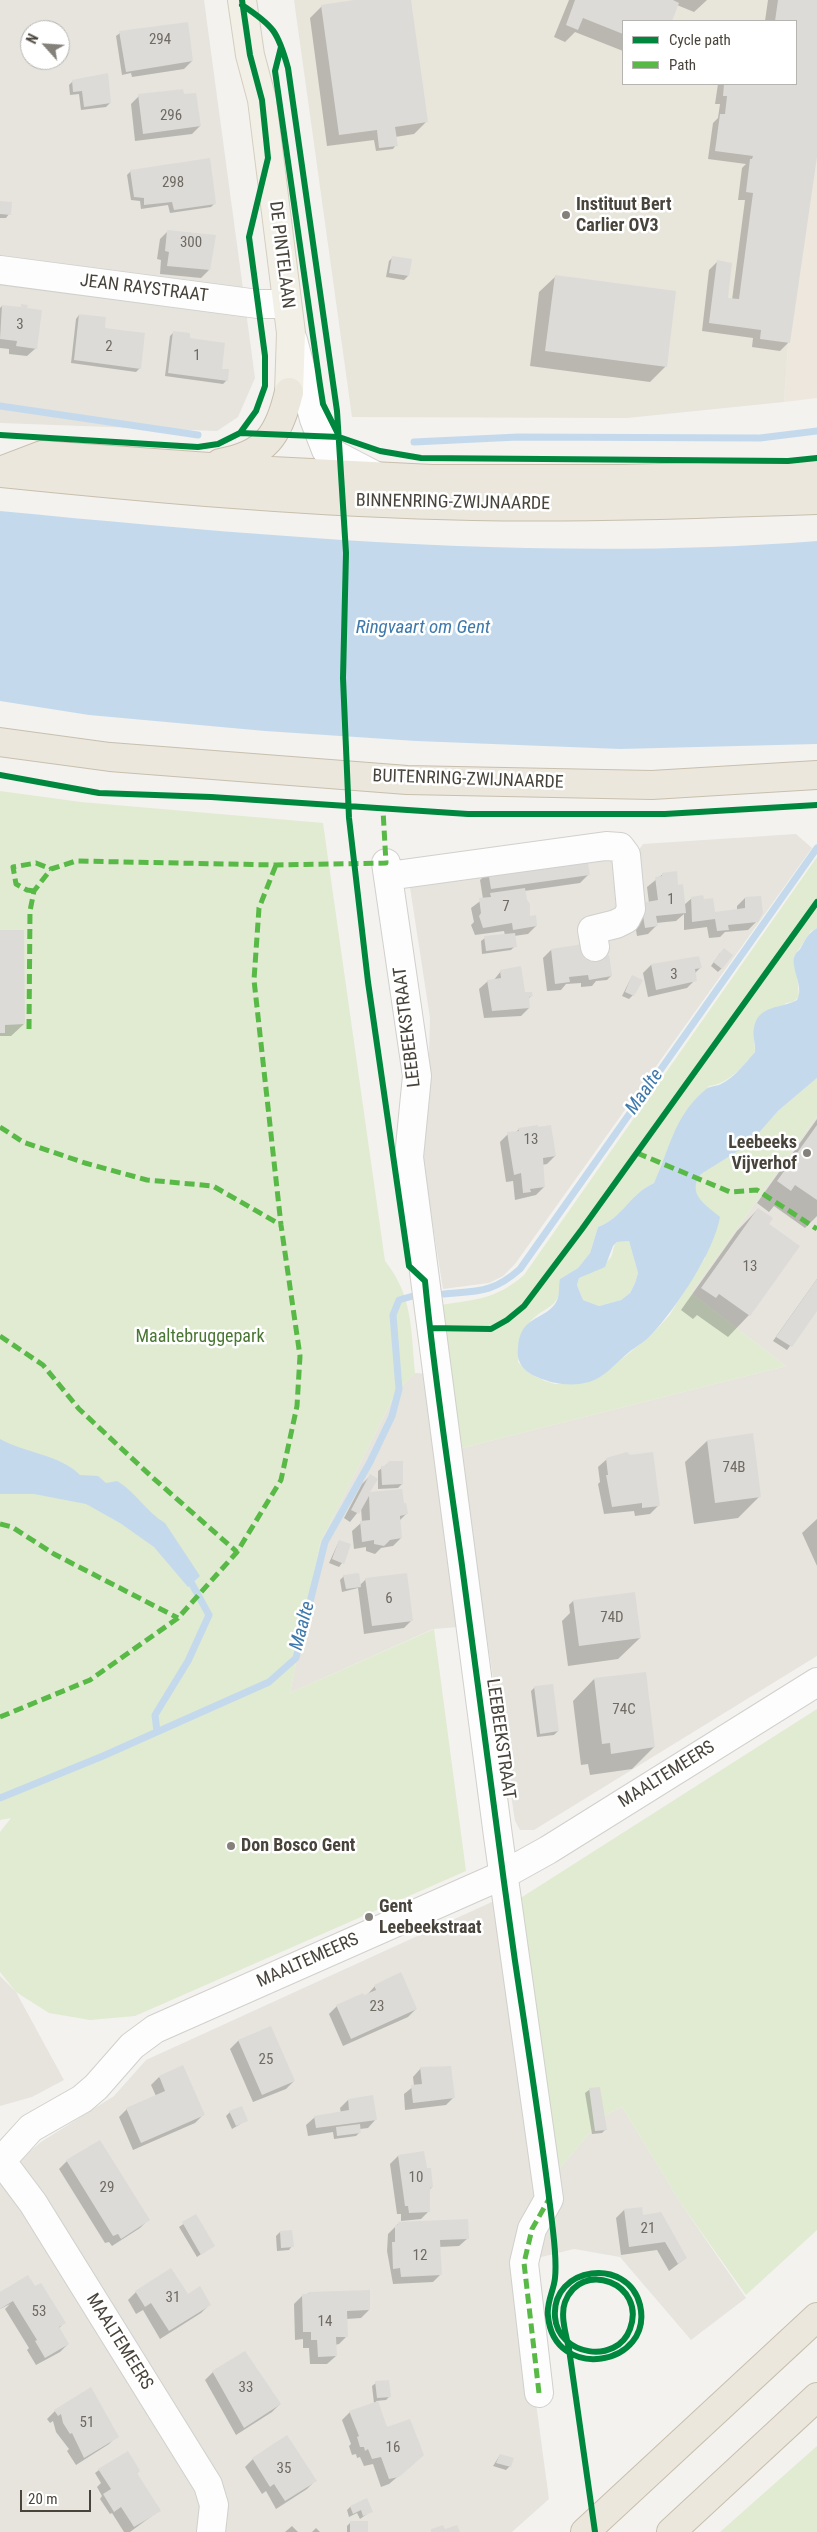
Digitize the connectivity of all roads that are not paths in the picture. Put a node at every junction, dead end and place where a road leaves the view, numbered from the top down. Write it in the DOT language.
graph roads {
  1 [pos="242,0"];
  2 [pos="0,270"];
  3 [pos="288,304"];
  4 [pos="298,390"];
  5 [pos="203,466"];
  6 [pos="0,472"];
  7 [pos="817,474"];
  8 [pos="376,476"];
  9 [pos="817,500"];
  10 [pos="0,742"];
  11 [pos="817,775"];
  12 [pos="595,947"];
  13 [pos="817,1682"];
  14 [pos="503,1875"];
  15 [pos="1,2160"];
  16 [pos="817,2317"];
  17 [pos="539,2393"];
  18 [pos="817,2396"];
  19 [pos="211,2532"];
  20 [pos="585,2532"];
  21 [pos="671,2532"];
  1 -- 3 [label="main road, DE PINTELAAN"];
  2 -- 3 [label="street, JEAN RAYSTRAAT"];
  3 -- 4 [label="main road, DE PINTELAAN"];
  4 -- 5 [label="highway"];
  4 -- 8 [label="street"];
  5 -- 6 [label="highway"];
  5 -- 8 [label="highway"];
  6 -- 9 [label="highway, BINNENRING-ZWIJNAARDE"];
  7 -- 8 [label="highway"];
  10 -- 11 [label="highway, BUITENRING-ZWIJNAARDE"];
  12 -- 14 [label="street, LEEBEEKSTRAAT"];
  13 -- 14 [label="street, MAALTEMEERS"];
  14 -- 15 [label="street, MAALTEMEERS"];
  14 -- 17 [label="street, LEEBEEKSTRAAT"];
  15 -- 19 [label="street, MAALTEMEERS"];
  16 -- 20 [label="highway"];
  18 -- 21 [label="highway"];
}
